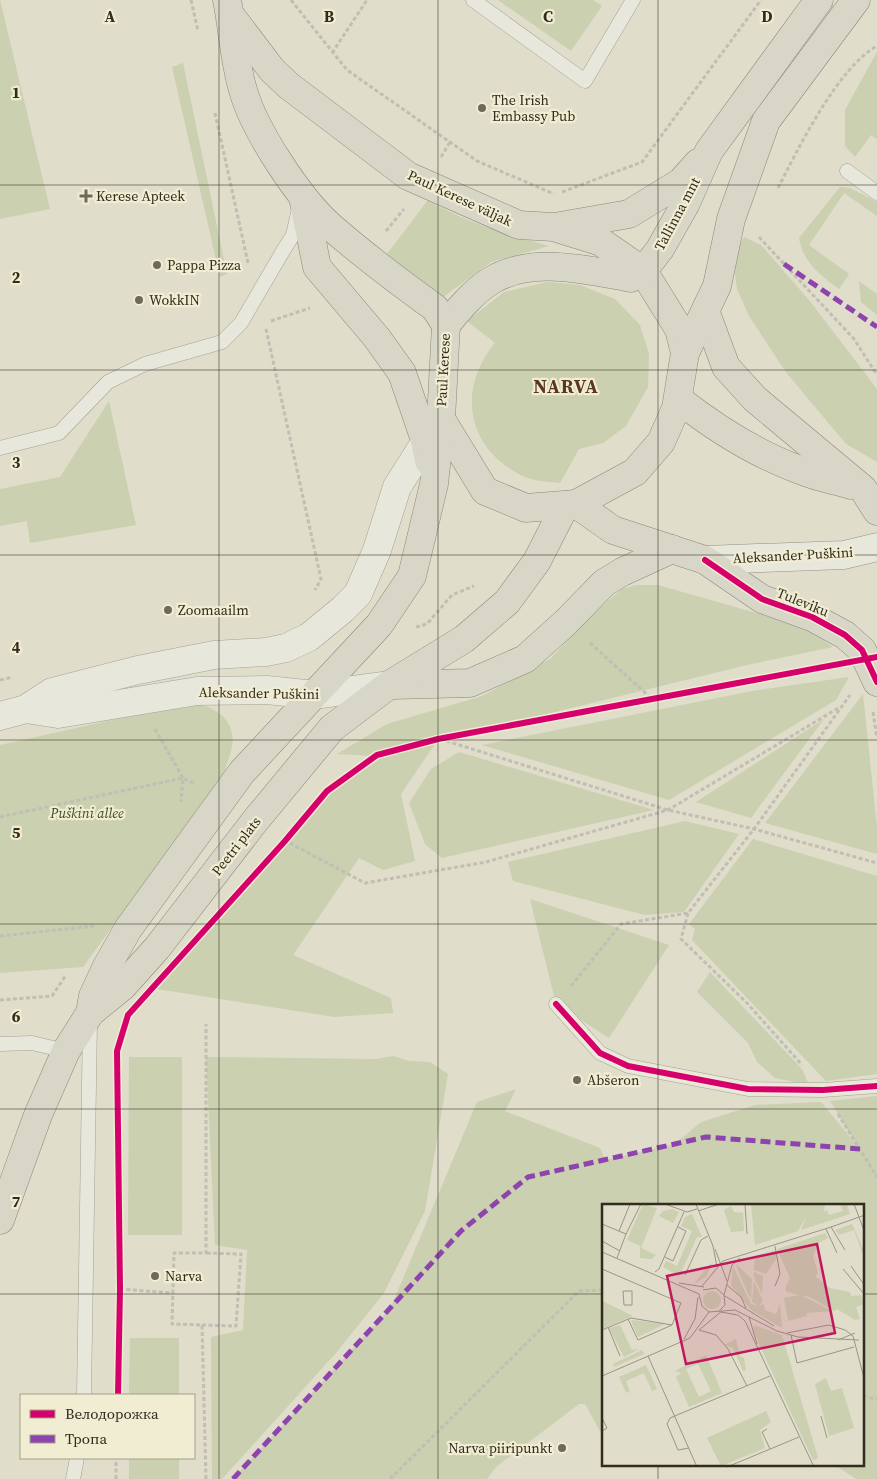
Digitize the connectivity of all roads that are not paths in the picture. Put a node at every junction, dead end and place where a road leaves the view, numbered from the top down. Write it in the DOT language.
graph roads {
  1 [pos="473,0"];
  2 [pos="632,0"];
  3 [pos="819,0"];
  4 [pos="856,0"];
  5 [pos="228,7"];
  6 [pos="710,151"];
  7 [pos="847,171"];
  8 [pos="877,193"];
  9 [pos="302,194"];
  10 [pos="554,228"];
  11 [pos="637,274"];
  12 [pos="706,313"];
  13 [pos="446,325"];
  14 [pos="685,353"];
  15 [pos="678,400"];
  16 [pos="433,429"];
  17 [pos="0,448"];
  18 [pos="870,489"];
  19 [pos="570,505"];
  20 [pos="877,511"];
  21 [pos="877,547"];
  22 [pos="672,549"];
  23 [pos="705,560"];
  24 [pos="872,671"];
  25 [pos="389,685"];
  26 [pos="315,695"];
  27 [pos="26,709"];
  28 [pos="0,716"];
  29 [pos="556,1004"];
  30 [pos="90,1013"];
  31 [pos="0,1044"];
  32 [pos="66,1051"];
  33 [pos="877,1086"];
  34 [pos="0,1220"];
  35 [pos="84,1394"];
  36 [pos="77,1459"];
  37 [pos="72,1479"];
  1 -- 2 [label="lane"];
  3 -- 6 [label="highway, Tallinna mnt"];
  4 -- 12 [label="highway"];
  5 -- 9 [label="highway, Paul Kerese"];
  5 -- 10 [label="highway, Paul Kerese väljak"];
  6 -- 10 [label="highway"];
  6 -- 11 [label="highway, Tallinna mnt"];
  7 -- 8 [label="lane"];
  9 -- 13 [label="highway, Paul Kerese"];
  9 -- 16 [label="highway"];
  9 -- 17 [label="lane"];
  10 -- 11 [label="highway, Paul Kerese väljak"];
  11 -- 13 [label="highway"];
  11 -- 14 [label="highway, Paul Kerese väljak"];
  12 -- 14 [label="highway"];
  12 -- 18 [label="highway"];
  13 -- 16 [label="highway, Paul Kerese"];
  14 -- 15 [label="highway, Paul Kerese väljak"];
  15 -- 18 [label="highway"];
  15 -- 19 [label="highway, Paul Kerese väljak"];
  16 -- 19 [label="highway, Paul Kerese väljak"];
  16 -- 26 [label="highway, Paul Kerese"];
  16 -- 27 [label="street, Aleksander Puškini"];
  18 -- 20 [label="highway"];
  19 -- 22 [label="highway, Aleksander Puškini"];
  19 -- 25 [label="highway, Aleksander Puškini"];
  21 -- 23 [label="street, Aleksander Puškini"];
  22 -- 23 [label="highway, Aleksander Puškini"];
  22 -- 25 [label="highway"];
  23 -- 24 [label="highway, Tuleviku"];
  25 -- 26 [label="street, Aleksander Puškini"];
  25 -- 30 [label="highway, Peetri plats"];
  26 -- 27 [label="street, Aleksander Puškini"];
  26 -- 30 [label="highway, Peetri plats"];
  27 -- 28 [label="street, Aleksander Puškini"];
  29 -- 33 [label="lane"];
  30 -- 32 [label="highway, Peetri plats"];
  30 -- 35 [label="lane"];
  31 -- 32 [label="lane"];
  32 -- 34 [label="highway, Peetri plats"];
  36 -- 37 [label="lane"];
}
